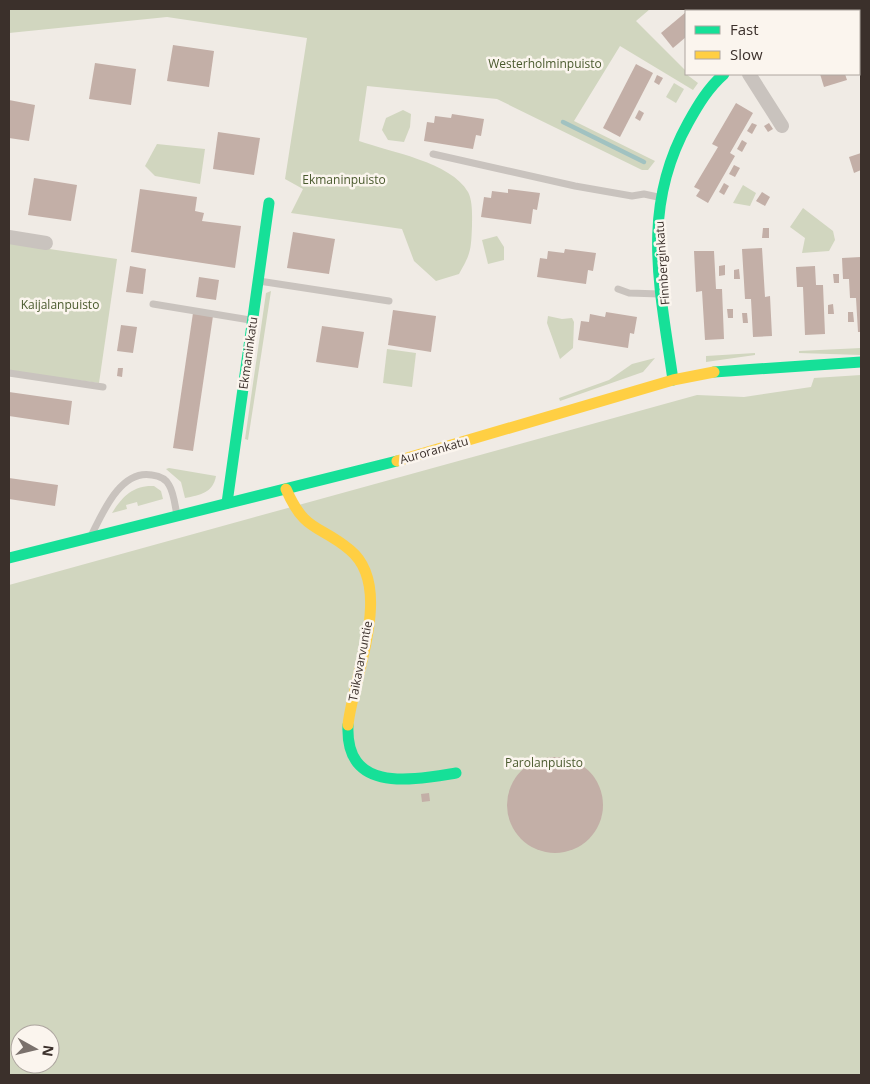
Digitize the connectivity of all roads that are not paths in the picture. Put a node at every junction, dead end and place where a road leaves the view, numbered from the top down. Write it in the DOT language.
graph roads {
  1 [pos="723,75"];
  2 [pos="750,75"];
  3 [pos="782,126"];
  4 [pos="433,154"];
  5 [pos="660,198"];
  6 [pos="269,203"];
  7 [pos="9,237"];
  8 [pos="46,243"];
  9 [pos="258,281"];
  10 [pos="618,289"];
  11 [pos="663,294"];
  12 [pos="389,301"];
  13 [pos="153,304"];
  14 [pos="253,320"];
  15 [pos="861,362"];
  16 [pos="9,373"];
  17 [pos="673,380"];
  18 [pos="103,387"];
  19 [pos="286,489"];
  20 [pos="227,504"];
  21 [pos="177,516"];
  22 [pos="91,536"];
  23 [pos="9,558"];
  24 [pos="456,773"];
  1 -- 5 [label="street, Finnberginkatu"];
  2 -- 3 [label="street"];
  4 -- 5 [label="lane"];
  5 -- 11 [label="street, Finnberginkatu"];
  6 -- 9 [label="street, Ekmaninkatu"];
  7 -- 8 [label="street"];
  9 -- 12 [label="lane"];
  9 -- 14 [label="street, Ekmaninkatu"];
  10 -- 11 [label="lane"];
  11 -- 17 [label="street, Finnberginkatu"];
  13 -- 14 [label="lane"];
  14 -- 20 [label="street, Ekmaninkatu"];
  15 -- 17 [label="street, Aurorankatu"];
  16 -- 18 [label="lane"];
  17 -- 19 [label="street, Aurorankatu"];
  19 -- 20 [label="street, Aurorankatu"];
  19 -- 24 [label="street, Taikavarvuntie"];
  20 -- 21 [label="street, Aurorankatu"];
  21 -- 22 [label="street, Aurorankatu"];
  21 -- 22 [label="lane"];
  22 -- 23 [label="street, Aurorankatu"];
}
